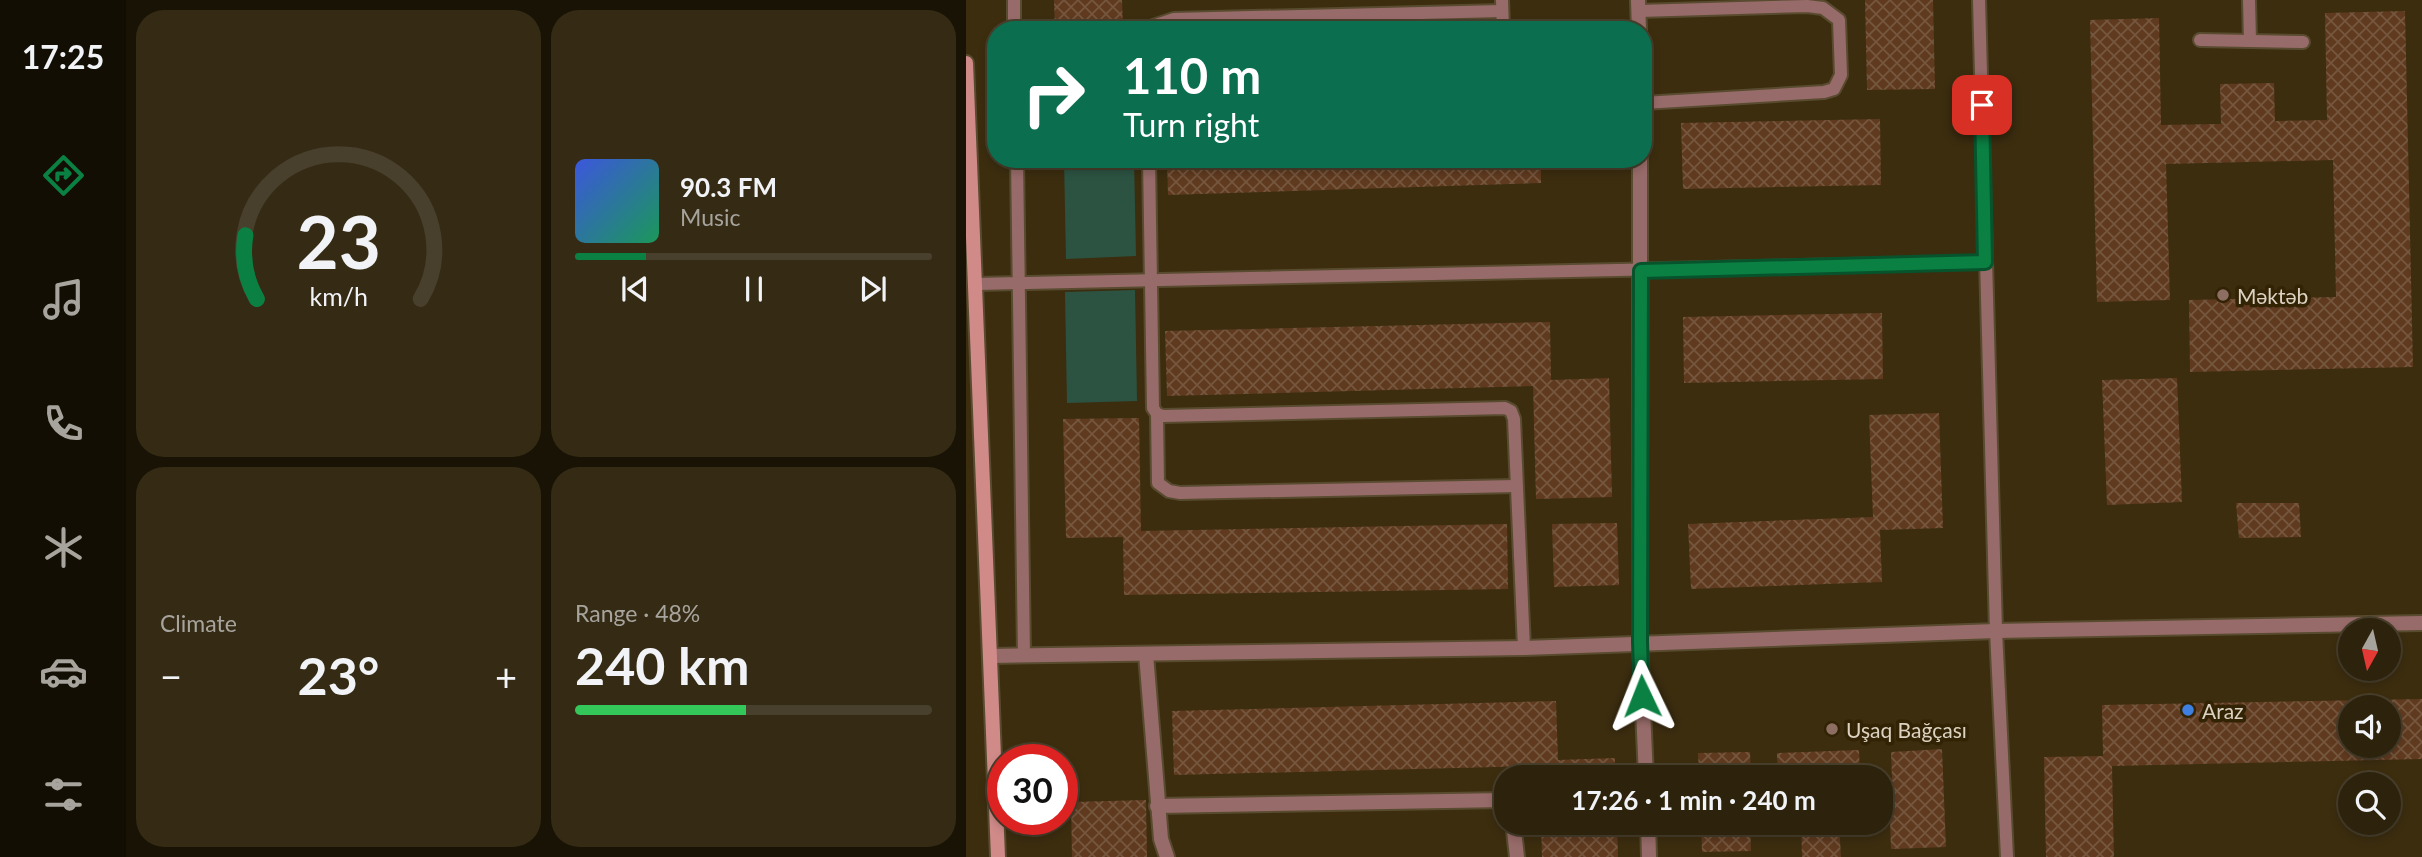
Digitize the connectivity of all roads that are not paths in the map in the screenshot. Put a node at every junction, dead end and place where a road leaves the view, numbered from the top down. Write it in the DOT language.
graph roads {
  1 [pos="1014,0"];
  2 [pos="1979,0"];
  3 [pos="2249,0"];
  4 [pos="1502,6"];
  5 [pos="1638,6"];
  6 [pos="1014,21"];
  7 [pos="1168,21"];
  8 [pos="2200,40"];
  9 [pos="2250,41"];
  10 [pos="2303,42"];
  11 [pos="966,63"];
  12 [pos="1652,102"];
  13 [pos="1017,168"];
  14 [pos="1149,168"];
  15 [pos="1640,168"];
  16 [pos="1985,262"];
  17 [pos="1641,271"];
  18 [pos="1150,280"];
  19 [pos="977,284"];
  20 [pos="1020,284"];
  21 [pos="1157,414"];
  22 [pos="1516,486"];
  23 [pos="2422,623"];
  24 [pos="1996,631"];
  25 [pos="1640,642"];
  26 [pos="1524,648"];
  27 [pos="1146,654"];
  28 [pos="1024,655"];
  29 [pos="990,656"];
  30 [pos="1645,765"];
  31 [pos="1494,800"];
  32 [pos="1157,806"];
  33 [pos="1514,835"];
  34 [pos="1648,835"];
  35 [pos="998,857"];
  36 [pos="1167,857"];
  37 [pos="1517,857"];
  38 [pos="1649,857"];
  39 [pos="2007,857"];
  1 -- 6 [label="lane"];
  2 -- 16 [label="lane"];
  3 -- 9 [label="lane"];
  4 -- 7 [label="lane"];
  5 -- 12 [label="lane"];
  8 -- 9 [label="lane"];
  9 -- 10 [label="lane"];
  11 -- 19 [label="street"];
  13 -- 20 [label="lane"];
  14 -- 18 [label="lane"];
  15 -- 17 [label="street"];
  16 -- 17 [label="lane"];
  16 -- 24 [label="lane"];
  17 -- 18 [label="lane"];
  17 -- 25 [label="street"];
  18 -- 20 [label="lane"];
  18 -- 21 [label="lane"];
  19 -- 20 [label="lane"];
  19 -- 29 [label="street"];
  20 -- 28 [label="lane"];
  21 -- 22 [label="lane"];
  21 -- 22 [label="lane"];
  22 -- 26 [label="lane"];
  23 -- 24 [label="street"];
  24 -- 25 [label="street"];
  24 -- 39 [label="lane"];
  25 -- 26 [label="street"];
  25 -- 30 [label="street"];
  26 -- 27 [label="street"];
  27 -- 28 [label="street"];
  27 -- 32 [label="street"];
  28 -- 29 [label="street"];
  29 -- 35 [label="street"];
  31 -- 32 [label="street"];
  32 -- 36 [label="street"];
  33 -- 37 [label="street"];
  34 -- 38 [label="street"];
}
